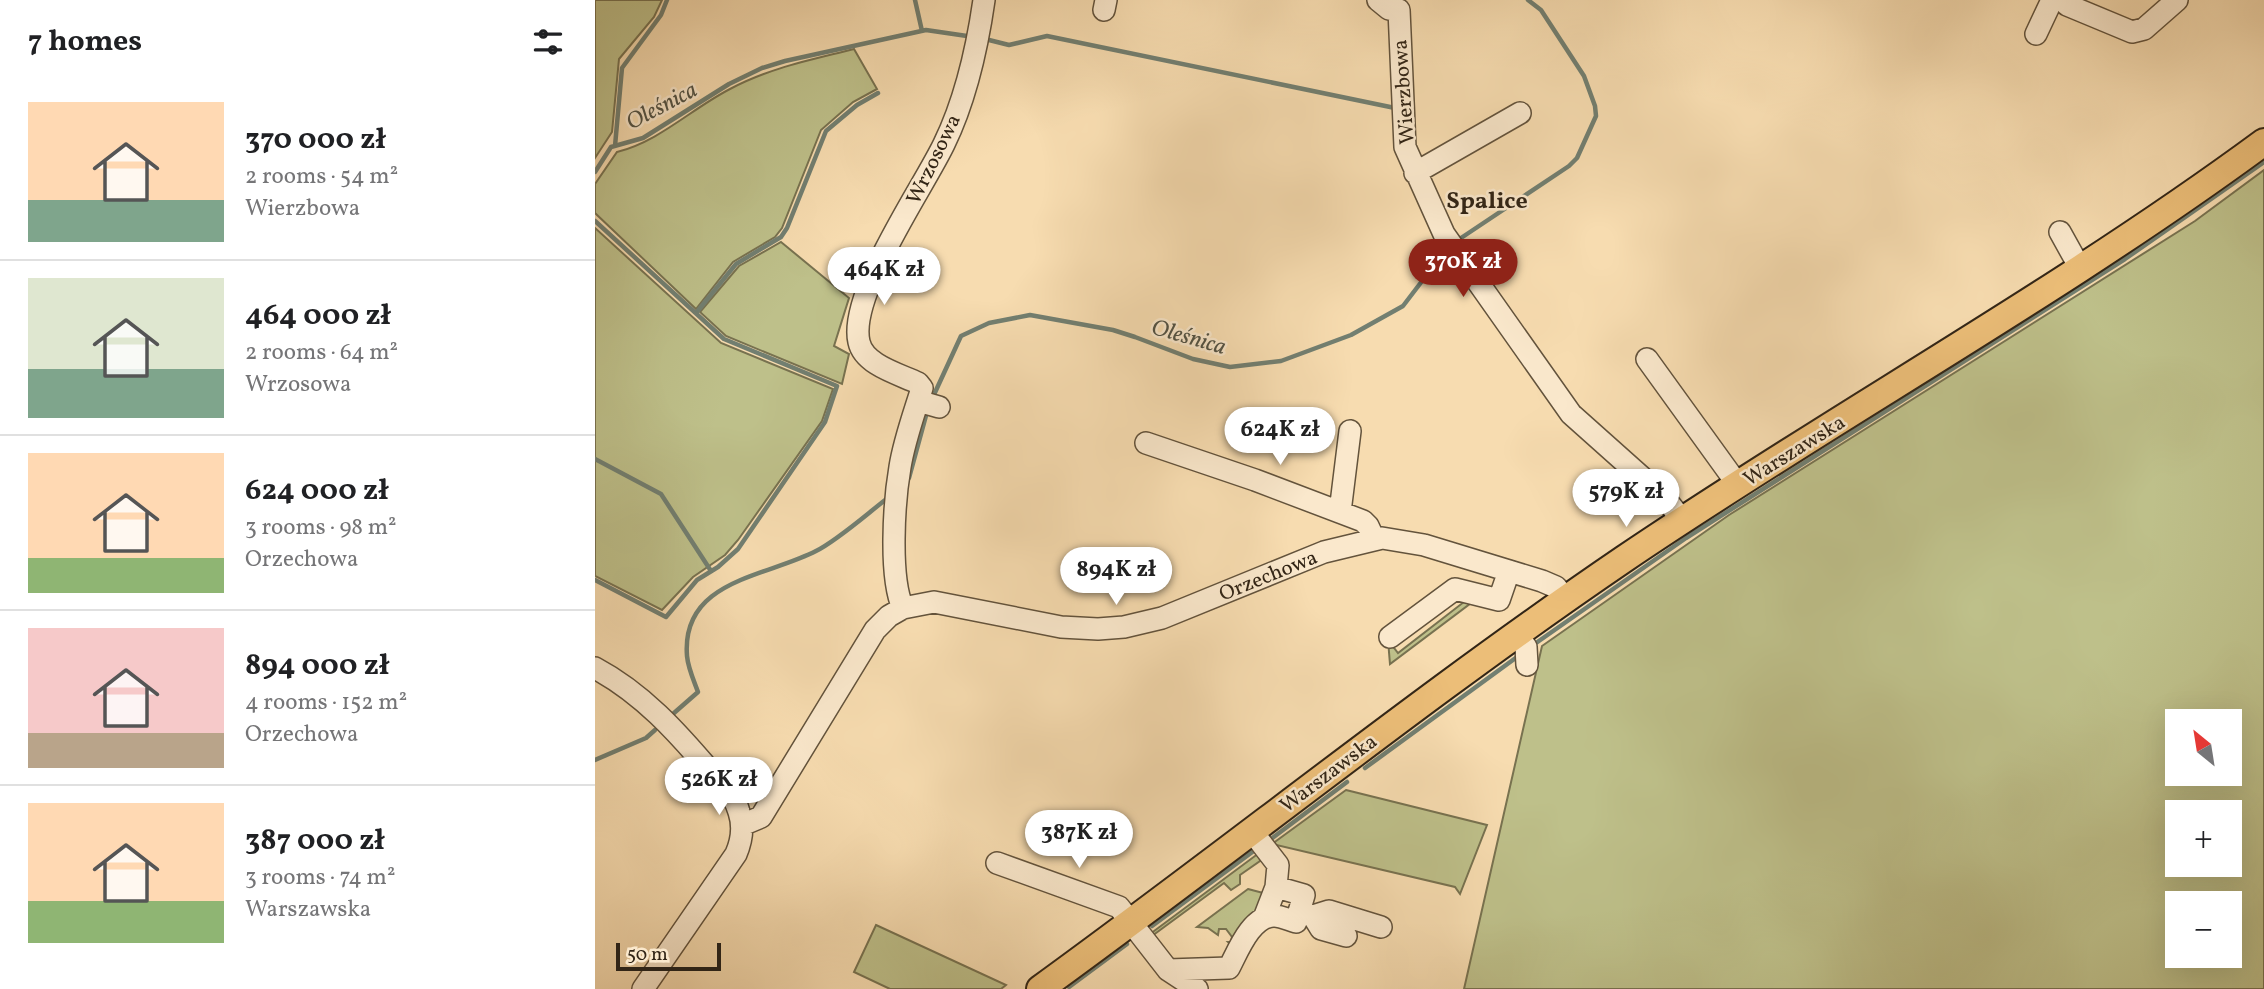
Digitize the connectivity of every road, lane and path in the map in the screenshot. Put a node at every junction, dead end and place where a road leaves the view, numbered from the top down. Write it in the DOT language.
graph roads {
  1 [pos="984,0"];
  2 [pos="1378,0"];
  3 [pos="2177,0"];
  4 [pos="2060,2"];
  5 [pos="1399,5"];
  6 [pos="2036,34"];
  7 [pos="1520,113"];
  8 [pos="2264,142"];
  9 [pos="1415,173"];
  10 [pos="2060,232"];
  11 [pos="2083,268"];
  12 [pos="1647,359"];
  13 [pos="918,401"];
  14 [pos="939,407"];
  15 [pos="1350,431"];
  16 [pos="1146,443"];
  17 [pos="1738,485"];
  18 [pos="1340,513"];
  19 [pos="1683,520"];
  20 [pos="1374,539"];
  21 [pos="1509,571"];
  22 [pos="1566,599"];
  23 [pos="903,608"];
  24 [pos="1517,634"];
  25 [pos="1390,637"];
  26 [pos="1527,665"];
  27 [pos="595,668"];
  28 [pos="742,825"];
  29 [pos="1251,830"];
  30 [pos="997,863"];
  31 [pos="1276,887"];
  32 [pos="1306,914"];
  33 [pos="1264,918"];
  34 [pos="1130,921"];
  35 [pos="1381,927"];
  36 [pos="1346,936"];
  37 [pos="1168,970"];
  38 [pos="643,989"];
  39 [pos="1040,989"];
  40 [pos="1197,989"];
  1 -- 13 [label="street, Wrzosowa"];
  2 -- 5 [label="street, Wierzbowa"];
  3 -- 4 [label="street"];
  4 -- 6 [label="street"];
  5 -- 9 [label="street, Wierzbowa"];
  7 -- 9 [label="street"];
  8 -- 11 [label="main road, Warszawska"];
  9 -- 19 [label="street, Wierzbowa"];
  10 -- 11 [label="street"];
  11 -- 17 [label="main road, Warszawska"];
  12 -- 17 [label="street"];
  13 -- 14 [label="street"];
  13 -- 23 [label="street"];
  15 -- 18 [label="street"];
  16 -- 18 [label="street"];
  17 -- 19 [label="main road, Warszawska"];
  18 -- 20 [label="street"];
  19 -- 22 [label="main road, Warszawska"];
  20 -- 21 [label="street, Orzechowa"];
  20 -- 23 [label="street, Orzechowa"];
  21 -- 22 [label="street, Orzechowa"];
  21 -- 25 [label="street"];
  22 -- 24 [label="main road, Warszawska"];
  23 -- 28 [label="street"];
  24 -- 26 [label="street"];
  24 -- 29 [label="main road, Warszawska"];
  27 -- 28 [label="street"];
  28 -- 38 [label="street"];
  29 -- 31 [label="street"];
  29 -- 34 [label="main road, Warszawska"];
  30 -- 34 [label="street"];
  31 -- 32 [label="street"];
  31 -- 33 [label="street"];
  32 -- 33 [label="street"];
  32 -- 35 [label="street"];
  32 -- 36 [label="street"];
  33 -- 37 [label="street"];
  34 -- 37 [label="street"];
  34 -- 39 [label="main road, Warszawska"];
  37 -- 40 [label="street"];
}
